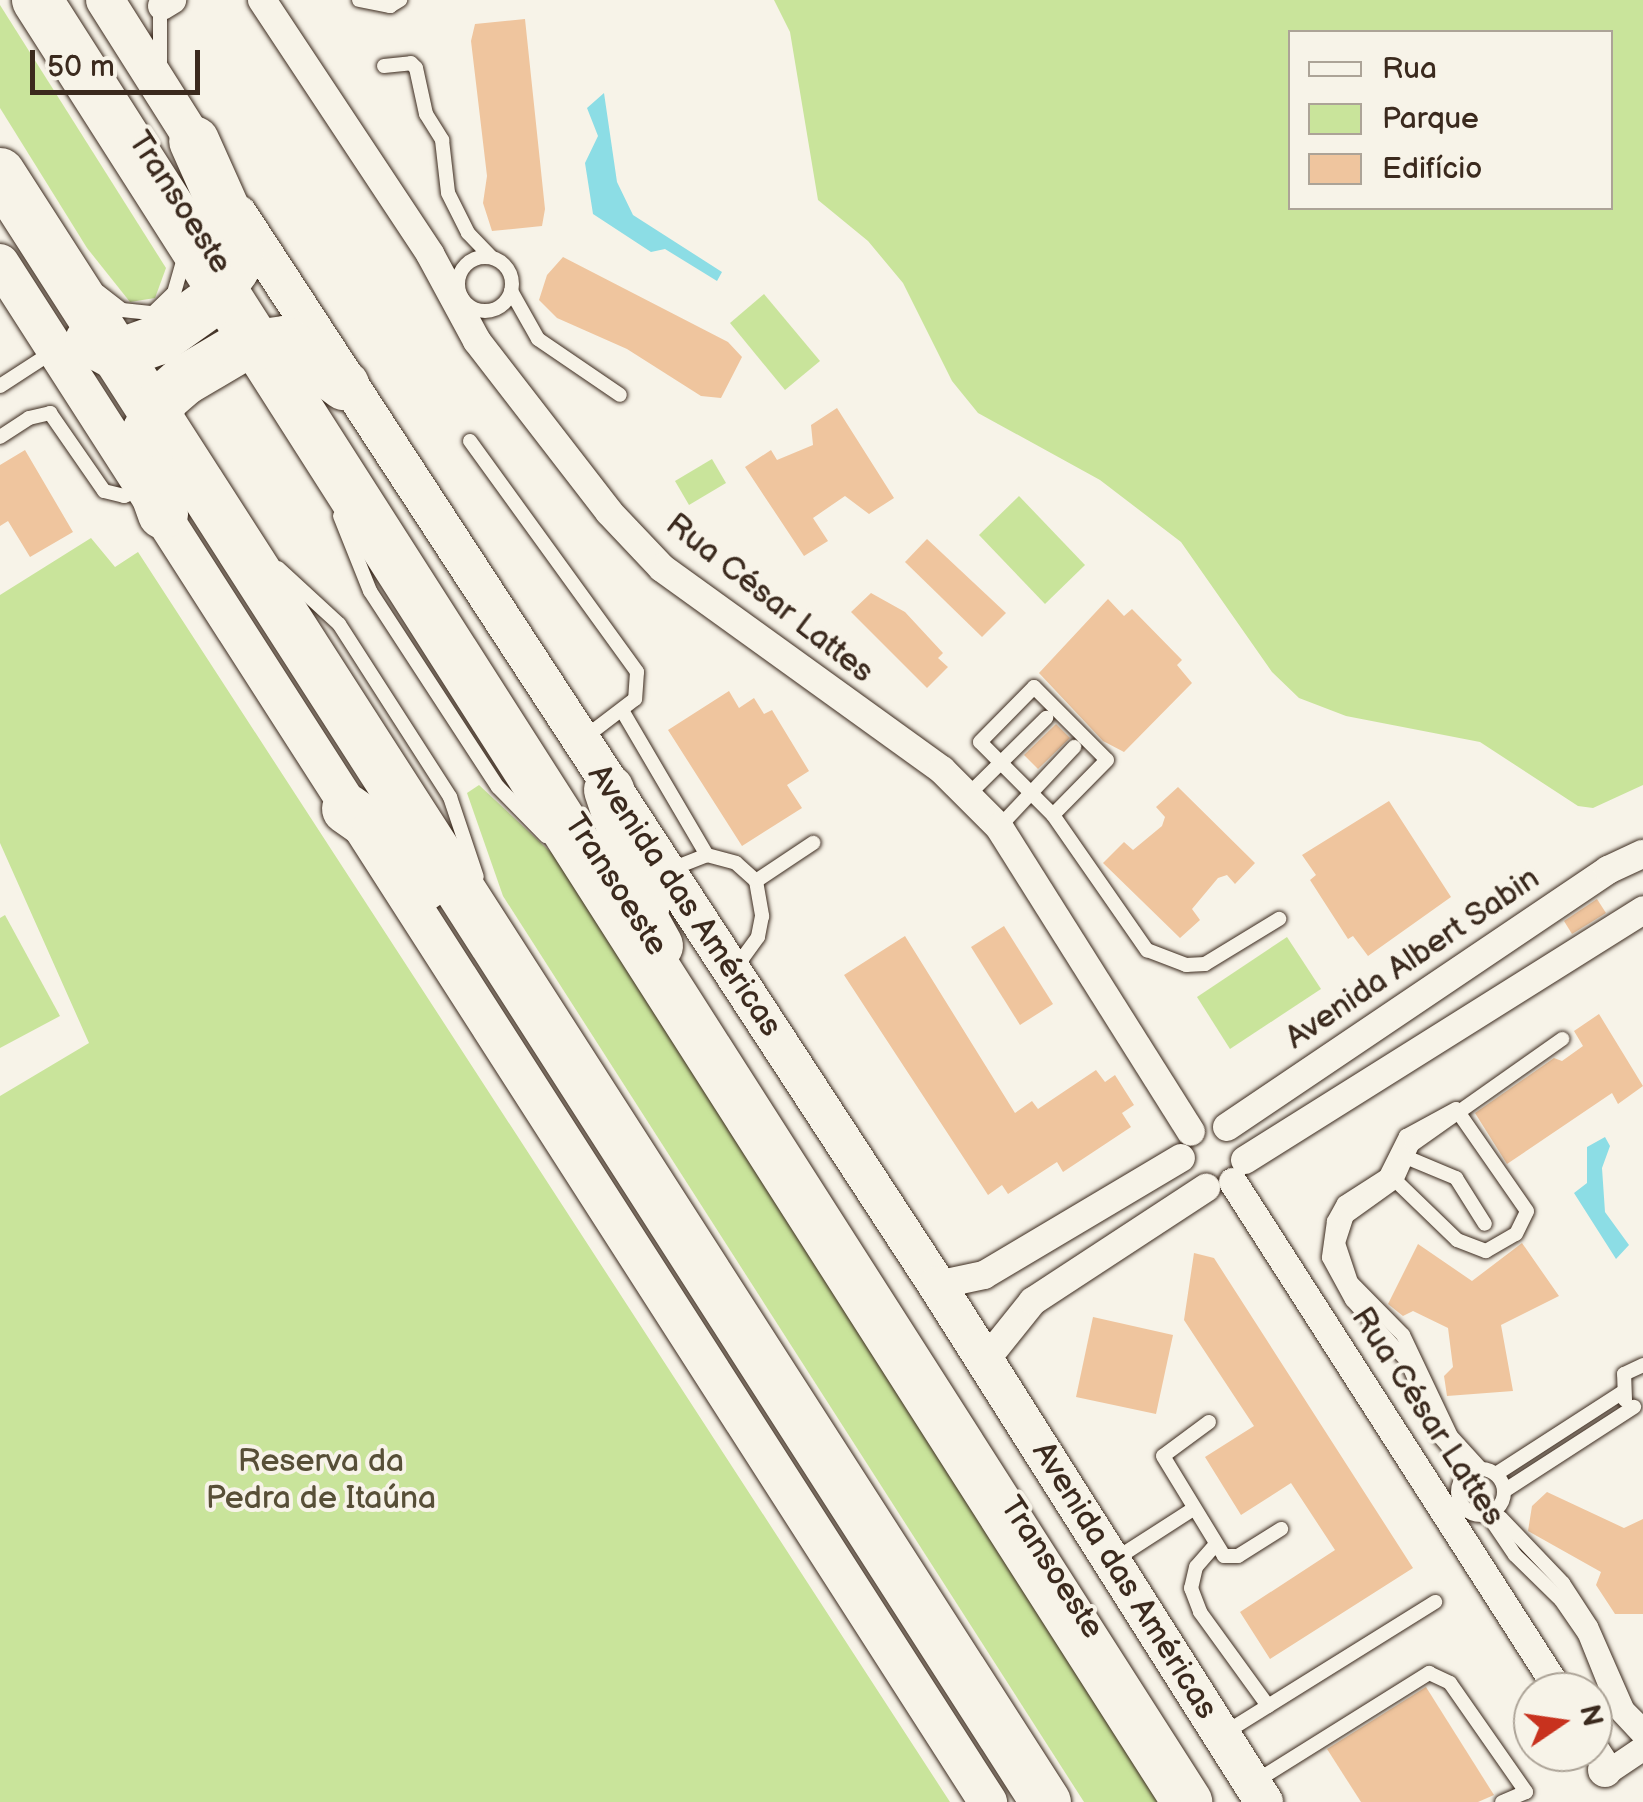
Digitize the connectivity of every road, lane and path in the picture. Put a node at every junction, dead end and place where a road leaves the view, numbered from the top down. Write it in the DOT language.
graph roads {
  1 [pos="104,0"];
  2 [pos="262,0"];
  3 [pos="360,0"];
  4 [pos="400,0"];
  5 [pos="163,2"];
  6 [pos="36,16"];
  7 [pos="384,66"];
  8 [pos="158,82"];
  9 [pos="194,140"];
  10 [pos="3,179"];
  11 [pos="430,254"];
  12 [pos="490,257"];
  13 [pos="0,264"];
  14 [pos="461,271"];
  15 [pos="206,282"];
  16 [pos="90,285"];
  17 [pos="512,291"];
  18 [pos="484,310"];
  19 [pos="249,345"];
  20 [pos="487,347"];
  21 [pos="55,350"];
  22 [pos="124,353"];
  23 [pos="344,385"];
  24 [pos="0,386"];
  25 [pos="620,395"];
  26 [pos="159,405"];
  27 [pos="0,437"];
  28 [pos="470,441"];
  29 [pos="309,461"];
  30 [pos="329,496"];
  31 [pos="154,501"];
  32 [pos="270,561"];
  33 [pos="623,712"];
  34 [pos="1046,718"];
  35 [pos="579,741"];
  36 [pos="1074,747"];
  37 [pos="1001,764"];
  38 [pos="609,790"];
  39 [pos="1030,793"];
  40 [pos="968,795"];
  41 [pos="347,810"];
  42 [pos="1053,814"];
  43 [pos="999,827"];
  44 [pos="813,843"];
  45 [pos="1643,854"];
  46 [pos="708,855"];
  47 [pos="666,871"];
  48 [pos="756,880"];
  49 [pos="480,889"];
  50 [pos="1643,910"];
  51 [pos="1278,919"];
  52 [pos="732,972"];
  53 [pos="1562,1038"];
  54 [pos="699,1042"];
  55 [pos="583,1066"];
  56 [pos="1456,1108"];
  57 [pos="1226,1128"];
  58 [pos="1186,1145"];
  59 [pos="1401,1155"];
  60 [pos="1228,1177"];
  61 [pos="1396,1180"];
  62 [pos="1485,1224"];
  63 [pos="937,1286"];
  64 [pos="984,1362"];
  65 [pos="1643,1365"];
  66 [pos="1621,1393"];
  67 [pos="1639,1408"];
  68 [pos="1209,1422"];
  69 [pos="1482,1472"];
  70 [pos="1446,1491"];
  71 [pos="1504,1492"];
  72 [pos="1194,1509"];
  73 [pos="1486,1514"];
  74 [pos="1281,1530"];
  75 [pos="1216,1544"];
  76 [pos="1471,1548"];
  77 [pos="1113,1561"];
  78 [pos="1435,1602"];
  79 [pos="1548,1672"];
  80 [pos="1268,1706"];
  81 [pos="1643,1724"];
  82 [pos="998,1728"];
  83 [pos="1222,1734"];
  84 [pos="1643,1741"];
  85 [pos="1643,1755"];
  86 [pos="1613,1757"];
  87 [pos="1613,1760"];
  88 [pos="1258,1793"];
  89 [pos="988,1802"];
  90 [pos="1023,1802"];
  91 [pos="1046,1802"];
  92 [pos="1167,1802"];
  93 [pos="1187,1802"];
  94 [pos="1502,1802"];
  1 -- 8 [label="main road, Avenida das Américas"];
  2 -- 11 [label="street, Rua César Lattes"];
  3 -- 4 [label="lane"];
  5 -- 8 [label="lane"];
  6 -- 15 [label="highway, Avenida das Américas"];
  7 -- 12 [label="lane"];
  8 -- 9 [label="main road, Avenida das Américas"];
  9 -- 15 [label="highway"];
  9 -- 23 [label="main road, Avenida das Américas"];
  10 -- 16 [label="lane"];
  10 -- 22 [label="highway"];
  11 -- 14 [label="lane"];
  11 -- 20 [label="street, Rua César Lattes"];
  12 -- 14 [label="lane"];
  12 -- 17 [label="lane"];
  13 -- 21 [label="main road"];
  14 -- 18 [label="lane"];
  15 -- 16 [label="lane"];
  15 -- 19 [label="highway, Avenida das Américas"];
  15 -- 22 [label="highway"];
  16 -- 22 [label="lane"];
  17 -- 18 [label="lane"];
  17 -- 25 [label="lane"];
  18 -- 20 [label="lane"];
  19 -- 23 [label="highway"];
  19 -- 26 [label="highway"];
  19 -- 29 [label="lane"];
  19 -- 54 [label="highway, Avenida das Américas"];
  20 -- 40 [label="street, Rua César Lattes"];
  21 -- 24 [label="lane"];
  21 -- 31 [label="main road"];
  22 -- 26 [label="highway"];
  23 -- 35 [label="main road, Avenida das Américas"];
  26 -- 31 [label="highway"];
  26 -- 32 [label="lane"];
  26 -- 55 [label="highway"];
  27 -- 31 [label="lane"];
  28 -- 33 [label="lane"];
  30 -- 92 [label="lane, Transoeste"];
  31 -- 41 [label="main road"];
  32 -- 49 [label="lane"];
  32 -- 49 [label="lane"];
  33 -- 35 [label="lane"];
  33 -- 46 [label="lane"];
  34 -- 37 [label="lane"];
  35 -- 38 [label="main road, Avenida das Américas"];
  36 -- 39 [label="lane"];
  37 -- 39 [label="lane"];
  37 -- 40 [label="lane"];
  37 -- 42 [label="lane"];
  38 -- 47 [label="main road, Avenida das Américas"];
  38 -- 54 [label="highway"];
  39 -- 42 [label="lane"];
  39 -- 43 [label="lane"];
  40 -- 43 [label="street, Rua César Lattes"];
  41 -- 55 [label="highway"];
  41 -- 89 [label="main road"];
  42 -- 51 [label="lane"];
  43 -- 58 [label="street, Rua César Lattes"];
  44 -- 48 [label="lane"];
  45 -- 57 [label="street, Avenida Albert Sabin"];
  46 -- 47 [label="lane"];
  46 -- 48 [label="lane"];
  47 -- 52 [label="main road, Avenida das Américas"];
  48 -- 52 [label="lane"];
  49 -- 55 [label="lane"];
  50 -- 60 [label="street"];
  52 -- 63 [label="main road, Avenida das Américas"];
  53 -- 56 [label="lane"];
  54 -- 93 [label="highway, Avenida das Américas"];
  55 -- 82 [label="highway"];
  56 -- 59 [label="lane"];
  56 -- 61 [label="lane"];
  57 -- 58 [label="street"];
  57 -- 60 [label="street"];
  58 -- 60 [label="street"];
  58 -- 63 [label="street"];
  59 -- 61 [label="lane"];
  59 -- 62 [label="lane"];
  59 -- 69 [label="lane"];
  60 -- 64 [label="street"];
  60 -- 70 [label="street, Rua César Lattes"];
  61 -- 69 [label="lane"];
  63 -- 64 [label="main road, Avenida das Américas"];
  64 -- 77 [label="main road, Avenida das Américas"];
  65 -- 66 [label="lane"];
  66 -- 67 [label="lane"];
  66 -- 69 [label="lane"];
  67 -- 71 [label="lane"];
  68 -- 72 [label="lane"];
  69 -- 70 [label="lane"];
  69 -- 71 [label="lane"];
  70 -- 73 [label="lane"];
  70 -- 76 [label="street, Rua César Lattes"];
  71 -- 73 [label="lane"];
  72 -- 75 [label="lane"];
  72 -- 77 [label="lane"];
  73 -- 76 [label="lane"];
  73 -- 81 [label="lane"];
  73 -- 84 [label="lane"];
  74 -- 75 [label="lane"];
  75 -- 80 [label="lane"];
  76 -- 79 [label="street, Rua César Lattes"];
  77 -- 83 [label="main road, Avenida das Américas"];
  78 -- 80 [label="lane"];
  80 -- 83 [label="lane"];
  82 -- 90 [label="highway"];
  82 -- 91 [label="highway"];
  83 -- 88 [label="main road, Avenida das Américas"];
  84 -- 86 [label="lane"];
  85 -- 87 [label="lane"];
  88 -- 94 [label="lane"];
}
